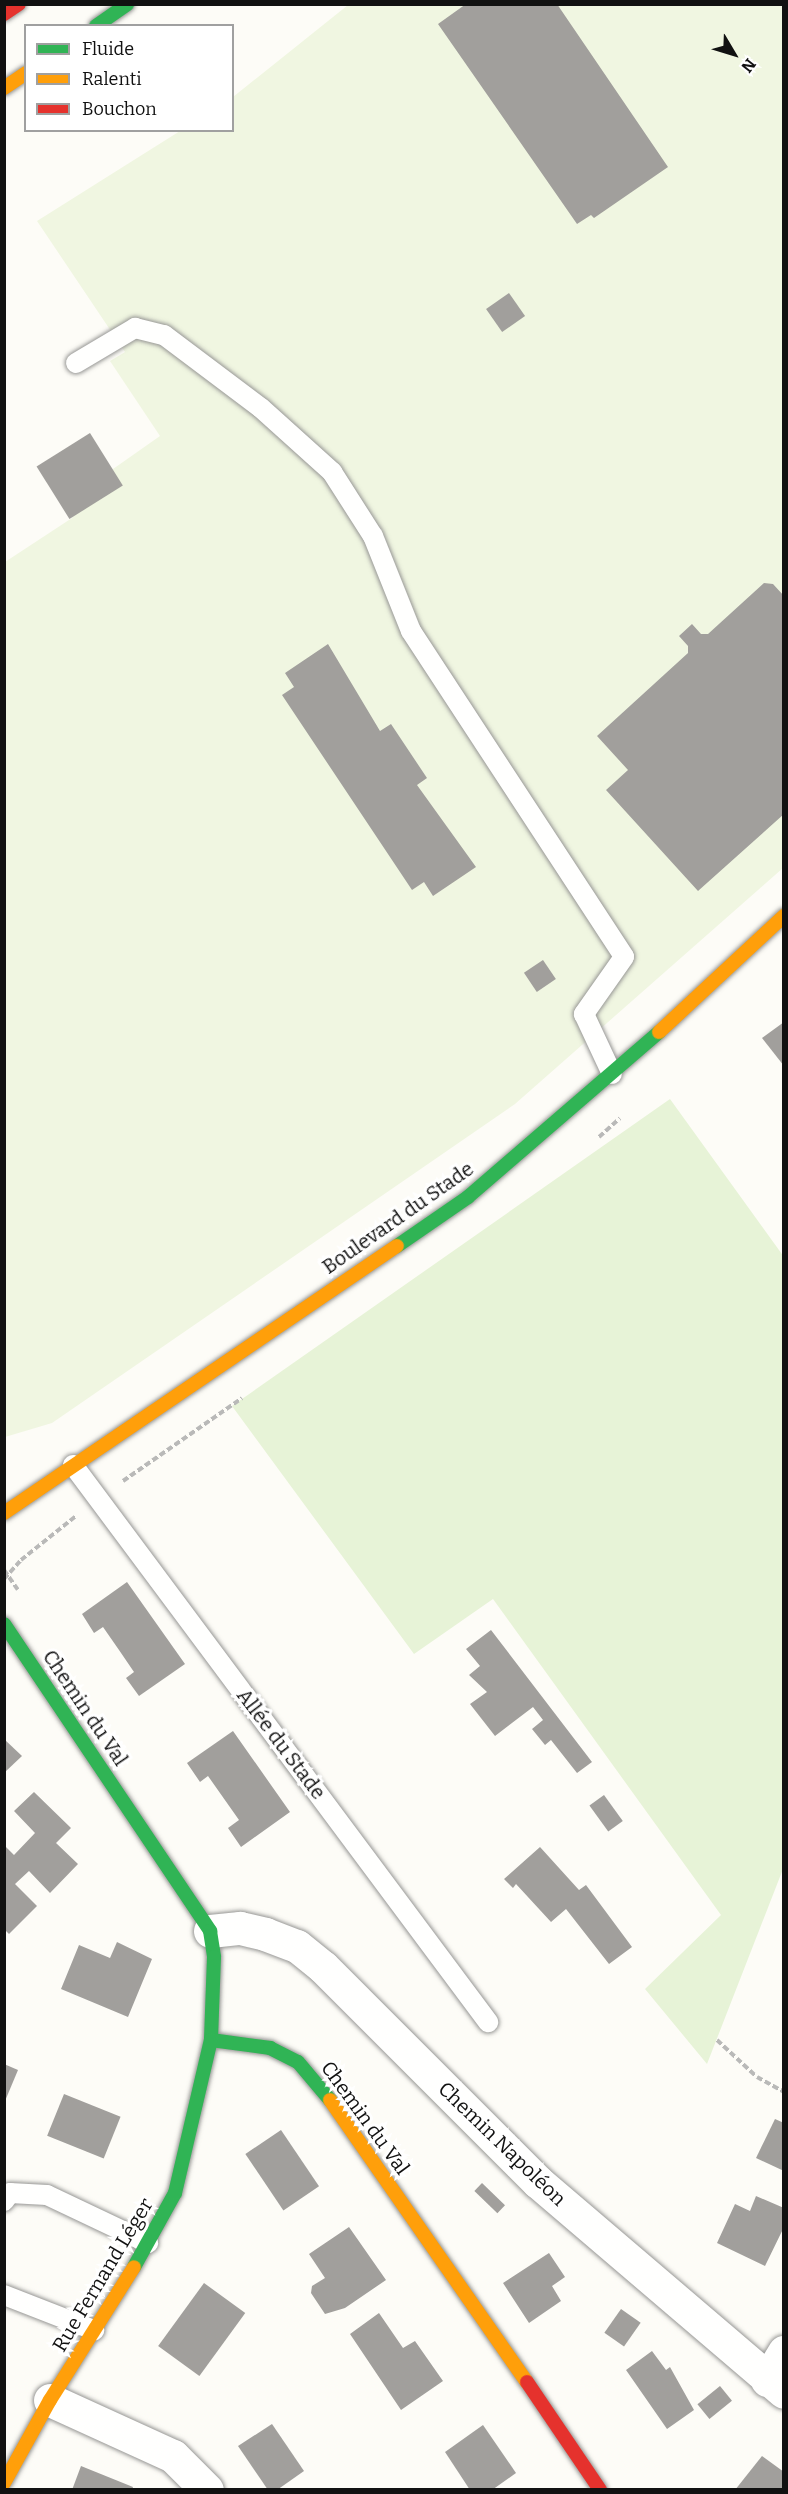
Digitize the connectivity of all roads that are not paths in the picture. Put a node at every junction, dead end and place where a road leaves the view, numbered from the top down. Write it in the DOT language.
graph roads {
  1 [pos="19,4"];
  2 [pos="127,4"];
  3 [pos="4,14"];
  4 [pos="99,24"];
  5 [pos="24,74"];
  6 [pos="4,88"];
  7 [pos="76,363"];
  8 [pos="783,916"];
  9 [pos="612,1074"];
  10 [pos="73,1465"];
  11 [pos="4,1513"];
  12 [pos="4,1624"];
  13 [pos="210,1931"];
  14 [pos="488,2022"];
  15 [pos="211,2040"];
  16 [pos="4,2201"];
  17 [pos="148,2243"];
  18 [pos="4,2295"];
  19 [pos="94,2330"];
  20 [pos="783,2352"];
  21 [pos="775,2386"];
  22 [pos="50,2400"];
  23 [pos="4,2482"];
  24 [pos="207,2490"];
  25 [pos="600,2490"];
  1 -- 3 [label="main road"];
  2 -- 4 [label="main road"];
  5 -- 6 [label="main road"];
  7 -- 9 [label="lane"];
  8 -- 9 [label="main road, Boulevard du Stade"];
  9 -- 10 [label="main road, Boulevard du Stade"];
  10 -- 11 [label="main road, Boulevard du Stade"];
  10 -- 14 [label="lane, Allée du Stade"];
  12 -- 13 [label="main road, Chemin du Val"];
  13 -- 15 [label="main road, Chemin du Val"];
  13 -- 21 [label="street, Chemin Napoléon"];
  15 -- 17 [label="main road, Rue Fernand Léger"];
  15 -- 25 [label="main road, Chemin du Val"];
  16 -- 17 [label="lane"];
  17 -- 19 [label="main road, Rue Fernand Léger"];
  18 -- 19 [label="lane"];
  19 -- 22 [label="main road, Rue Fernand Léger"];
  20 -- 21 [label="street"];
  22 -- 23 [label="main road, Rue Fernand Léger"];
  22 -- 24 [label="street"];
}
